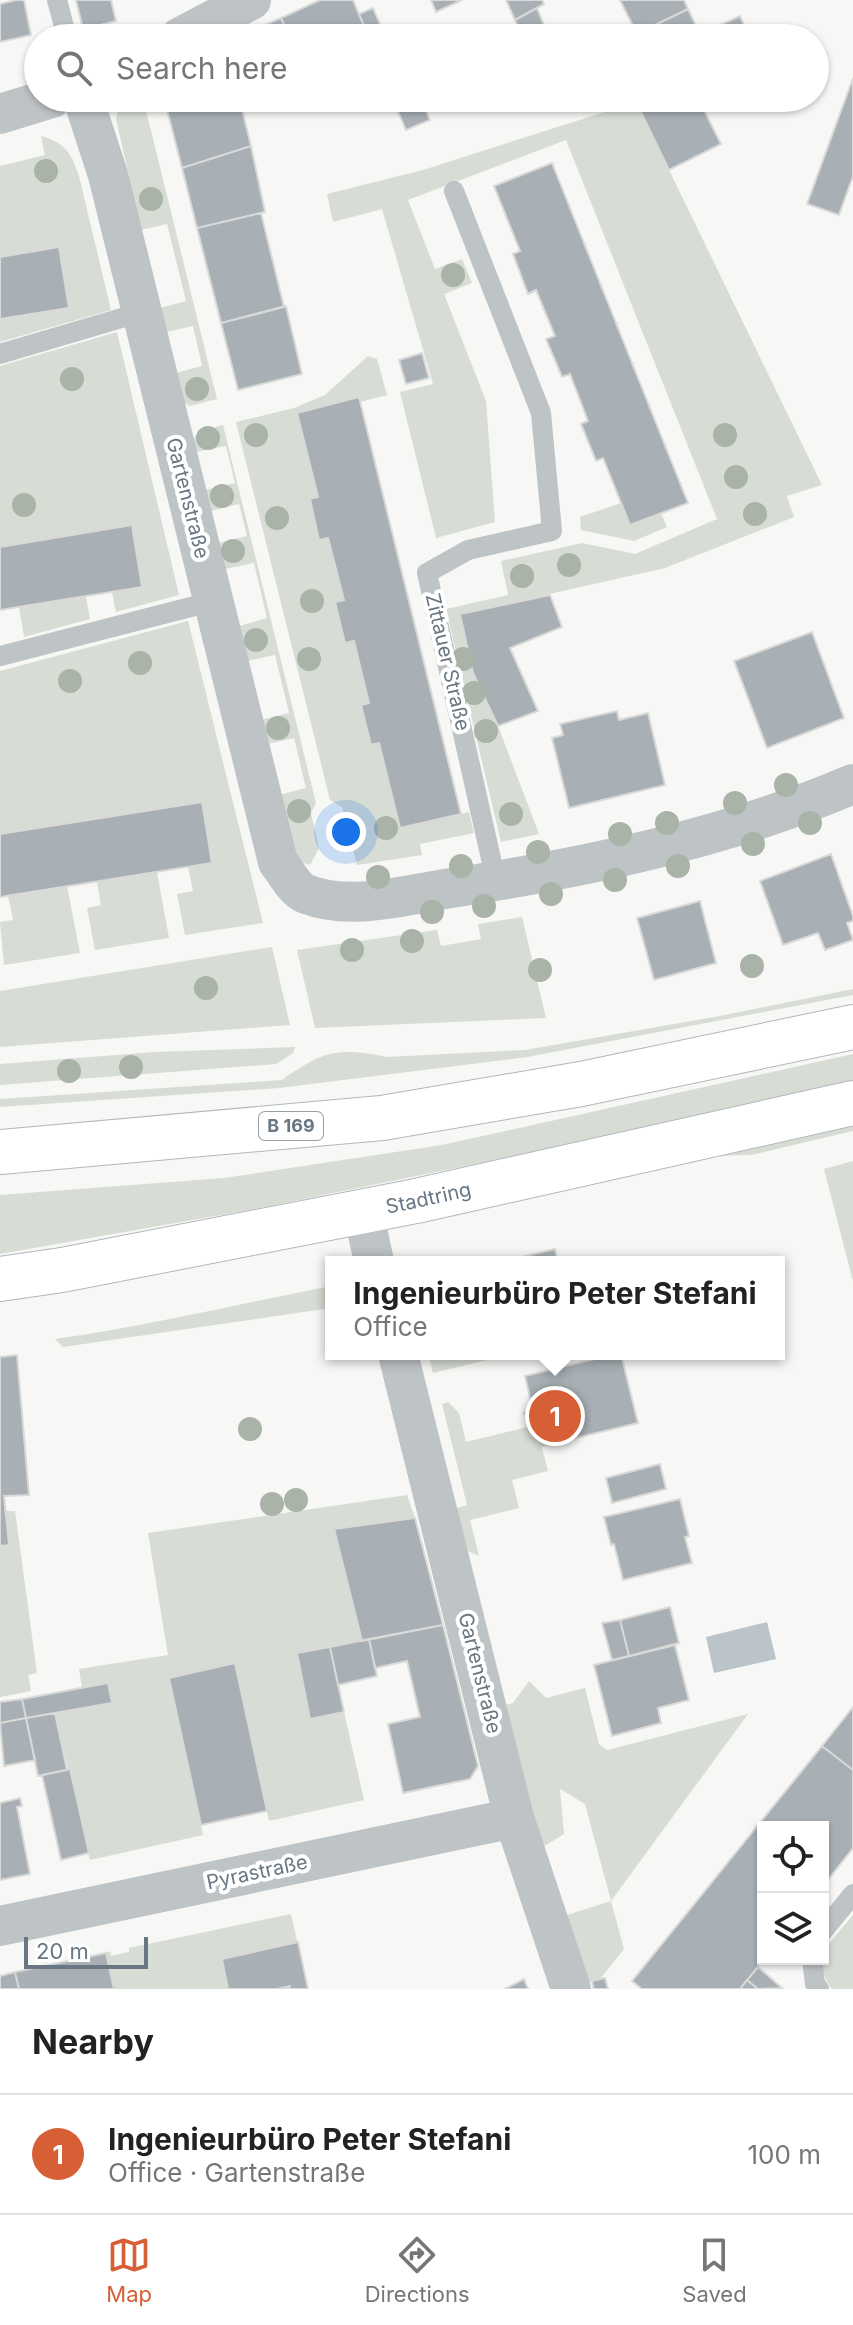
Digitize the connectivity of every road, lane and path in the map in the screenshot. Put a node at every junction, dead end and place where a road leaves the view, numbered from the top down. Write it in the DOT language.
graph roads {
  1 [pos="57,0"];
  2 [pos="251,0"];
  3 [pos="63,24"];
  4 [pos="206,24"];
  5 [pos="24,107"];
  6 [pos="88,112"];
  7 [pos="0,114"];
  8 [pos="454,191"];
  9 [pos="142,312"];
  10 [pos="0,354"];
  11 [pos="214,601"];
  12 [pos="0,656"];
  13 [pos="853,784"];
  14 [pos="494,867"];
  15 [pos="853,1027"];
  16 [pos="853,1103"];
  17 [pos="0,1152"];
  18 [pos="363,1210"];
  19 [pos="373,1256"];
  20 [pos="0,1279"];
  21 [pos="400,1360"];
  22 [pos="514,1818"];
  23 [pos="853,1894"];
  24 [pos="829,1924"];
  25 [pos="0,1926"];
  26 [pos="813,1965"];
  27 [pos="571,1989"];
  28 [pos="819,1989"];
  1 -- 3 [label="lane"];
  2 -- 4 [label="street"];
  5 -- 7 [label="street"];
  6 -- 9 [label="street, Gartenstraße"];
  8 -- 14 [label="lane, Zittauer Straße"];
  9 -- 10 [label="lane"];
  9 -- 11 [label="street, Gartenstraße"];
  11 -- 12 [label="lane"];
  11 -- 14 [label="street, Gartenstraße"];
  13 -- 14 [label="street"];
  15 -- 17 [label="main road, B 169"];
  16 -- 18 [label="main road, Stadtring"];
  18 -- 19 [label="street"];
  18 -- 20 [label="main road, Stadtring"];
  21 -- 22 [label="street, Gartenstraße"];
  22 -- 25 [label="street, Pyrastraße"];
  22 -- 27 [label="street, Gartenstraße"];
  23 -- 24 [label="lane"];
  26 -- 28 [label="lane"];
}
